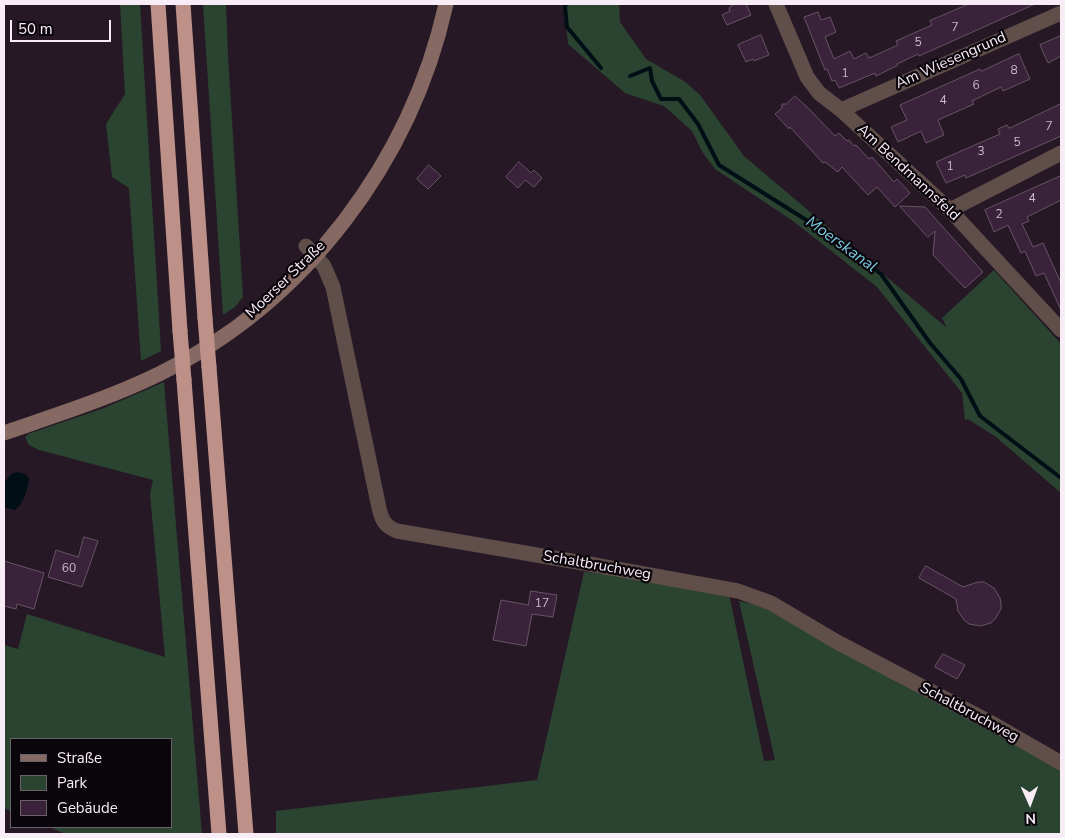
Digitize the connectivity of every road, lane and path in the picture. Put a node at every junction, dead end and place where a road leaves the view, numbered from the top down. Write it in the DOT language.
graph roads {
  1 [pos="158,4"];
  2 [pos="184,4"];
  3 [pos="446,4"];
  4 [pos="776,4"];
  5 [pos="1061,13"];
  6 [pos="841,110"];
  7 [pos="1061,153"];
  8 [pos="950,210"];
  9 [pos="310,251"];
  10 [pos="1061,330"];
  11 [pos="4,432"];
  12 [pos="1061,763"];
  13 [pos="220,834"];
  14 [pos="246,834"];
  1 -- 13 [label="highway, bridge"];
  2 -- 14 [label="highway, bridge"];
  3 -- 9 [label="street, Moerser Straße"];
  4 -- 6 [label="street, Am Bendmannsfeld"];
  5 -- 6 [label="street, Am Wiesengrund"];
  6 -- 8 [label="street, Am Bendmannsfeld"];
  7 -- 8 [label="street"];
  8 -- 10 [label="street, Am Bendmannsfeld"];
  9 -- 11 [label="street, Moerser Straße"];
  9 -- 12 [label="street, Schaltbruchweg"];
}
